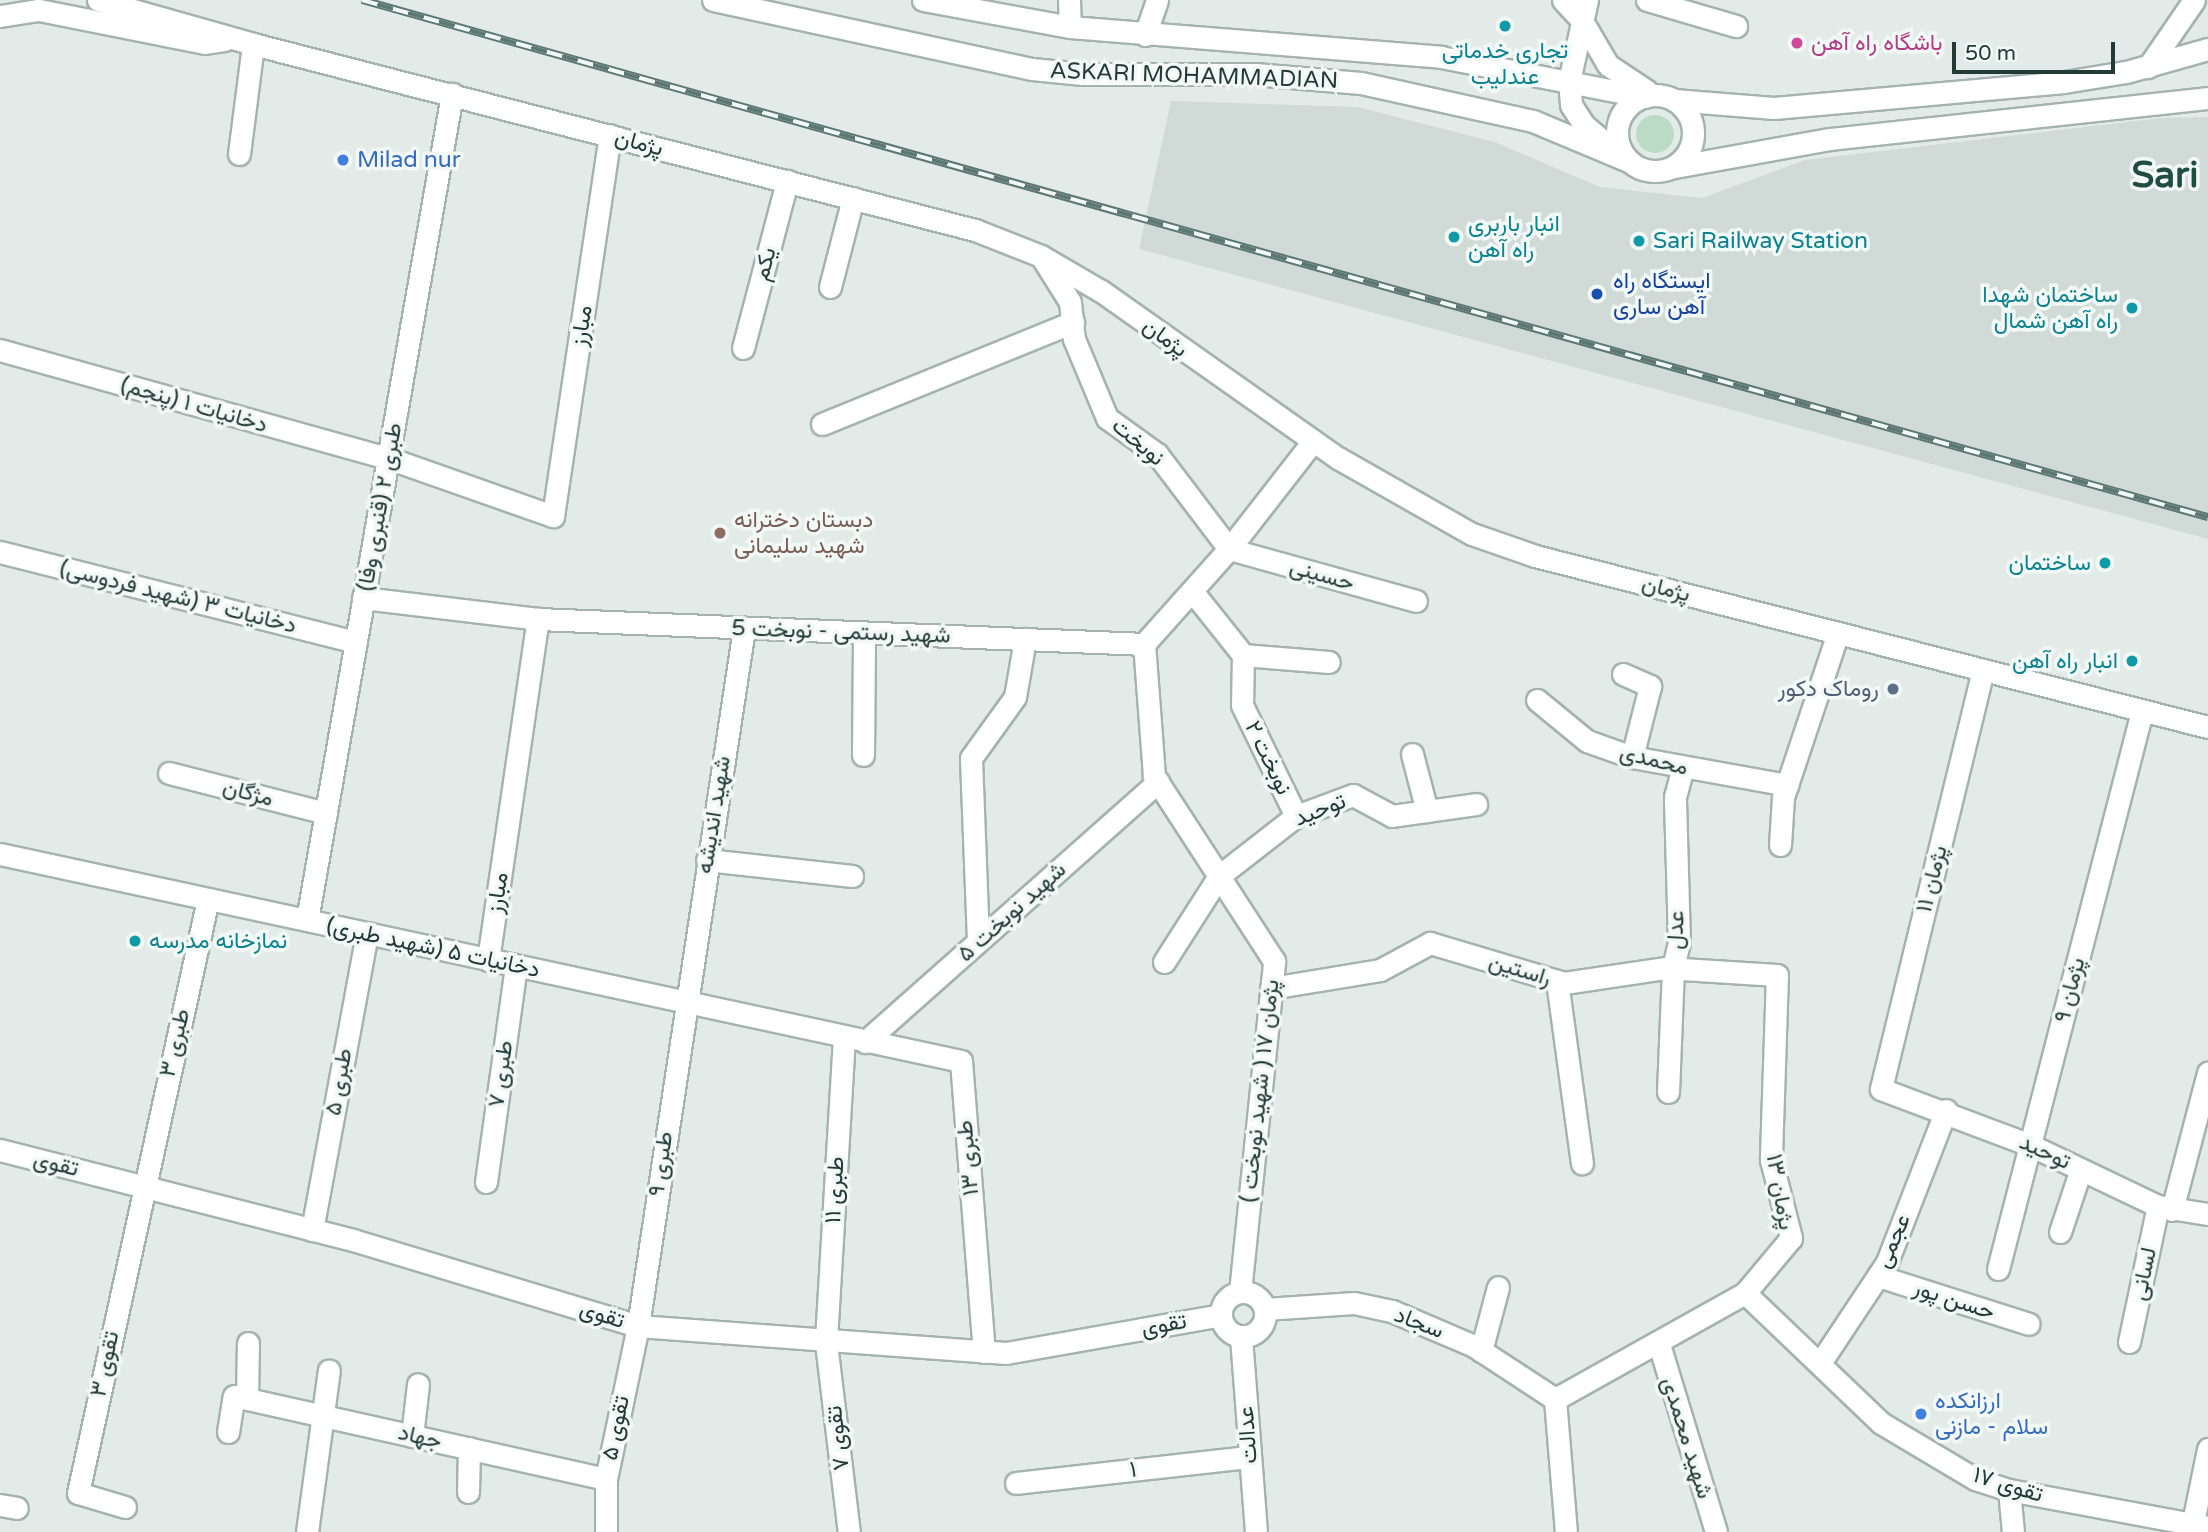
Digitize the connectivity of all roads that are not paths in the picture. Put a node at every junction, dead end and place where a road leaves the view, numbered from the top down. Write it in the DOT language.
graph roads {
  1 [pos="98,0"];
  2 [pos="713,0"];
  3 [pos="923,0"];
  4 [pos="1069,0"];
  5 [pos="1157,0"];
  6 [pos="1563,0"];
  7 [pos="1647,0"];
  8 [pos="2194,0"];
  9 [pos="1584,10"];
  10 [pos="0,16"];
  11 [pos="1736,26"];
  12 [pos="1070,27"];
  13 [pos="1145,34"];
  14 [pos="243,41"];
  15 [pos="2208,49"];
  16 [pos="2148,66"];
  17 [pos="1569,81"];
  18 [pos="452,94"];
  19 [pos="1658,97"];
  20 [pos="2208,98"];
  21 [pos="610,135"];
  22 [pos="239,154"];
  23 [pos="1625,157"];
  24 [pos="1674,166"];
  25 [pos="788,181"];
  26 [pos="853,198"];
  27 [pos="1041,256"];
  28 [pos="830,287"];
  29 [pos="1073,322"];
  30 [pos="743,348"];
  31 [pos="0,350"];
  32 [pos="822,424"];
  33 [pos="1313,441"];
  34 [pos="388,458"];
  35 [pos="554,516"];
  36 [pos="1229,549"];
  37 [pos="0,554"];
  38 [pos="1192,591"];
  39 [pos="363,598"];
  40 [pos="1416,601"];
  41 [pos="538,619"];
  42 [pos="744,628"];
  43 [pos="864,633"];
  44 [pos="1838,633"];
  45 [pos="1025,639"];
  46 [pos="356,642"];
  47 [pos="1144,644"];
  48 [pos="1243,655"];
  49 [pos="1329,662"];
  50 [pos="1983,670"];
  51 [pos="1623,674"];
  52 [pos="1537,700"];
  53 [pos="2141,710"];
  54 [pos="2208,727"];
  55 [pos="1412,754"];
  56 [pos="863,755"];
  57 [pos="1632,757"];
  58 [pos="1684,768"];
  59 [pos="169,772"];
  60 [pos="1158,782"];
  61 [pos="1787,785"];
  62 [pos="1476,804"];
  63 [pos="1427,811"];
  64 [pos="326,813"];
  65 [pos="1296,816"];
  66 [pos="1780,845"];
  67 [pos="0,854"];
  68 [pos="707,860"];
  69 [pos="852,876"];
  70 [pos="1219,876"];
  71 [pos="208,899"];
  72 [pos="307,920"];
  73 [pos="366,933"];
  74 [pos="978,941"];
  75 [pos="488,960"];
  76 [pos="1164,962"];
  77 [pos="516,966"];
  78 [pos="1673,968"];
  79 [pos="1777,975"];
  80 [pos="1557,981"];
  81 [pos="1271,988"];
  82 [pos="685,1002"];
  83 [pos="844,1037"];
  84 [pos="865,1042"];
  85 [pos="2208,1073"];
  86 [pos="1881,1089"];
  87 [pos="1668,1092"];
  88 [pos="1946,1110"];
  89 [pos="2030,1145"];
  90 [pos="0,1150"];
  91 [pos="1582,1163"];
  92 [pos="2081,1169"];
  93 [pos="486,1182"];
  94 [pos="142,1186"];
  95 [pos="2165,1208"];
  96 [pos="2208,1214"];
  97 [pos="312,1230"];
  98 [pos="2060,1232"];
  99 [pos="1998,1269"];
  100 [pos="1878,1276"];
  101 [pos="1498,1287"];
  102 [pos="1240,1292"];
  103 [pos="1745,1293"];
  104 [pos="1265,1309"];
  105 [pos="1221,1315"];
  106 [pos="2029,1324"];
  107 [pos="638,1326"];
  108 [pos="1241,1337"];
  109 [pos="2129,1342"];
  110 [pos="248,1343"];
  111 [pos="826,1343"];
  112 [pos="1659,1344"];
  113 [pos="1481,1351"];
  114 [pos="984,1352"];
  115 [pos="1820,1363"];
  116 [pos="329,1370"];
  117 [pos="418,1384"];
  118 [pos="241,1397"];
  119 [pos="1556,1404"];
  120 [pos="323,1416"];
  121 [pos="228,1432"];
  122 [pos="412,1436"];
  123 [pos="469,1448"];
  124 [pos="2208,1449"];
  125 [pos="1249,1457"];
  126 [pos="606,1479"];
  127 [pos="1016,1483"];
  128 [pos="2009,1490"];
  129 [pos="468,1492"];
  130 [pos="125,1507"];
  131 [pos="2197,1528"];
  132 [pos="307,1532"];
  133 [pos="606,1532"];
  134 [pos="849,1532"];
  135 [pos="1256,1532"];
  136 [pos="1566,1532"];
  137 [pos="1716,1532"];
  138 [pos="2013,1532"];
  1 -- 14 [label="street, پژمان"];
  2 -- 23 [label="street, ASKARI MOHAMMADIAN"];
  3 -- 12 [label="street, ASKARI MOHAMMADIAN"];
  4 -- 12 [label="street"];
  5 -- 13 [label="street"];
  6 -- 9 [label="street"];
  7 -- 11 [label="street"];
  8 -- 16 [label="street"];
  9 -- 17 [label="street"];
  9 -- 19 [label="street"];
  10 -- 14 [label="street"];
  12 -- 13 [label="street, ASKARI MOHAMMADIAN"];
  13 -- 17 [label="street, ASKARI MOHAMMADIAN"];
  14 -- 18 [label="street, پژمان"];
  14 -- 22 [label="street"];
  15 -- 16 [label="street, ASKARI MOHAMMADIAN"];
  16 -- 19 [label="street, ASKARI MOHAMMADIAN"];
  17 -- 19 [label="street, ASKARI MOHAMMADIAN"];
  17 -- 23 [label="street"];
  18 -- 21 [label="street, پژمان"];
  18 -- 34 [label="street, طبری ۲ (قنبری وفا)"];
  19 -- 23 [label="street"];
  19 -- 24 [label="street"];
  20 -- 24 [label="street"];
  21 -- 25 [label="street, پژمان"];
  21 -- 35 [label="street, مبارز"];
  23 -- 24 [label="street"];
  25 -- 26 [label="street, پژمان"];
  25 -- 30 [label="street, یکم"];
  26 -- 27 [label="street, پژمان"];
  26 -- 28 [label="street"];
  27 -- 29 [label="street, نوبخت"];
  27 -- 33 [label="street, پژمان"];
  29 -- 32 [label="street"];
  29 -- 36 [label="street, نوبخت"];
  31 -- 34 [label="street, دخانیات ۱ (پنجم)"];
  33 -- 36 [label="street"];
  33 -- 44 [label="street, پژمان"];
  34 -- 35 [label="street, دخانیات ۱ (پنجم)"];
  34 -- 39 [label="street, طبری ۲ (قنبری وفا)"];
  36 -- 38 [label="street"];
  36 -- 40 [label="street, حسینی"];
  37 -- 46 [label="street, دخانیات ۳ (شهید فردوسی)"];
  38 -- 47 [label="street"];
  38 -- 48 [label="street"];
  39 -- 41 [label="street, شهید رستمی - نوبخت 5"];
  39 -- 46 [label="street, طبری ۲ (قنبری وفا)"];
  41 -- 42 [label="street, شهید رستمی - نوبخت 5"];
  41 -- 75 [label="street, مبارز"];
  42 -- 43 [label="street, شهید رستمی - نوبخت 5"];
  42 -- 68 [label="street, شهید اندیشه"];
  43 -- 45 [label="street, شهید رستمی - نوبخت 5"];
  43 -- 56 [label="street"];
  44 -- 50 [label="street, پژمان"];
  44 -- 61 [label="street"];
  45 -- 47 [label="street, شهید رستمی - نوبخت 5"];
  45 -- 74 [label="street"];
  46 -- 64 [label="street, طبری ۲ (قنبری وفا)"];
  47 -- 60 [label="street, پژمان ۱۷ ( شهید نوبخت )"];
  48 -- 49 [label="street"];
  48 -- 65 [label="street, نوبخت ۲"];
  50 -- 53 [label="street, پژمان"];
  50 -- 86 [label="street, پژمان ۱۱"];
  51 -- 57 [label="street"];
  52 -- 57 [label="street, محمدی"];
  53 -- 54 [label="street, پژمان"];
  53 -- 89 [label="street, پژمان ۹"];
  55 -- 63 [label="street"];
  57 -- 58 [label="street, محمدی"];
  58 -- 61 [label="street, محمدی"];
  58 -- 78 [label="street, عدل"];
  59 -- 64 [label="street, مژگان"];
  60 -- 70 [label="street, پژمان ۱۷ ( شهید نوبخت )"];
  60 -- 74 [label="street, شهید نوبخت ۵"];
  61 -- 66 [label="street"];
  62 -- 63 [label="street, توحید"];
  63 -- 65 [label="street, توحید"];
  64 -- 72 [label="street, طبری ۲ (قنبری وفا)"];
  65 -- 70 [label="street, توحید"];
  67 -- 71 [label="street, دخانیات ۵ (شهید طبری)"];
  68 -- 69 [label="street"];
  68 -- 82 [label="street, شهید اندیشه"];
  70 -- 76 [label="street, توحید"];
  70 -- 81 [label="street, پژمان ۱۷ ( شهید نوبخت )"];
  71 -- 72 [label="street, دخانیات ۵ (شهید طبری)"];
  71 -- 94 [label="street, طبری ۳"];
  72 -- 73 [label="street, دخانیات ۵ (شهید طبری)"];
  73 -- 75 [label="street, دخانیات ۵ (شهید طبری)"];
  73 -- 97 [label="street, طبری ۵"];
  74 -- 84 [label="street, شهید نوبخت ۵"];
  75 -- 77 [label="street, دخانیات ۵ (شهید طبری)"];
  77 -- 82 [label="street, دخانیات ۵ (شهید طبری)"];
  77 -- 93 [label="street, طبری ۷"];
  78 -- 79 [label="street, راستین"];
  78 -- 80 [label="street, راستین"];
  78 -- 87 [label="street, عدل"];
  79 -- 103 [label="street, پژمان ۱۳"];
  80 -- 81 [label="street, راستین"];
  80 -- 91 [label="street"];
  81 -- 102 [label="street, پژمان ۱۷ ( شهید نوبخت )"];
  82 -- 83 [label="street, دخانیات ۵ (شهید طبری)"];
  82 -- 107 [label="street, طبری ۹"];
  83 -- 84 [label="street, دخانیات ۵ (شهید طبری)"];
  83 -- 111 [label="street, طبری ۱۱"];
  84 -- 114 [label="street, طبری ۱۳"];
  85 -- 95 [label="street, لسانی"];
  86 -- 88 [label="street, توحید"];
  88 -- 89 [label="street, توحید"];
  88 -- 100 [label="street, عجمی"];
  89 -- 92 [label="street, توحید"];
  89 -- 99 [label="street, پژمان ۹"];
  90 -- 94 [label="street, تقوی"];
  92 -- 95 [label="street, توحید"];
  92 -- 98 [label="street"];
  94 -- 97 [label="street, تقوی"];
  94 -- 130 [label="street, تقوی ۳"];
  95 -- 96 [label="street, توحید"];
  95 -- 109 [label="street, لسانی"];
  97 -- 107 [label="street, تقوی"];
  100 -- 106 [label="street, حسن پور"];
  100 -- 115 [label="street, عجمی"];
  101 -- 113 [label="street"];
  102 -- 104 [label="street"];
  102 -- 105 [label="street"];
  103 -- 112 [label="street, پژمان ۱۳"];
  103 -- 115 [label="street, تقوی ۱۷"];
  104 -- 108 [label="street"];
  104 -- 113 [label="street, سجاد"];
  105 -- 108 [label="street"];
  105 -- 114 [label="street, تقوی"];
  107 -- 111 [label="street, تقوی"];
  107 -- 126 [label="street, تقوی ۵"];
  108 -- 125 [label="street, عدالت"];
  110 -- 118 [label="street"];
  111 -- 114 [label="street, تقوی"];
  111 -- 134 [label="street, تقوی ۷"];
  112 -- 119 [label="street, پژمان ۱۳"];
  112 -- 137 [label="street, شهید محمدی"];
  113 -- 119 [label="street, سجاد"];
  115 -- 128 [label="street, تقوی ۱۷"];
  116 -- 120 [label="street"];
  117 -- 122 [label="street"];
  118 -- 120 [label="street, جهاد"];
  118 -- 121 [label="street"];
  119 -- 136 [label="street"];
  120 -- 122 [label="street, جهاد"];
  120 -- 132 [label="street"];
  122 -- 123 [label="street, جهاد"];
  123 -- 126 [label="street, جهاد"];
  123 -- 129 [label="street"];
  124 -- 131 [label="street"];
  125 -- 127 [label="street, ۱"];
  125 -- 135 [label="street, عدالت"];
  126 -- 133 [label="street, تقوی ۵"];
  128 -- 131 [label="street, تقوی ۱۷"];
  128 -- 138 [label="street"];
}
